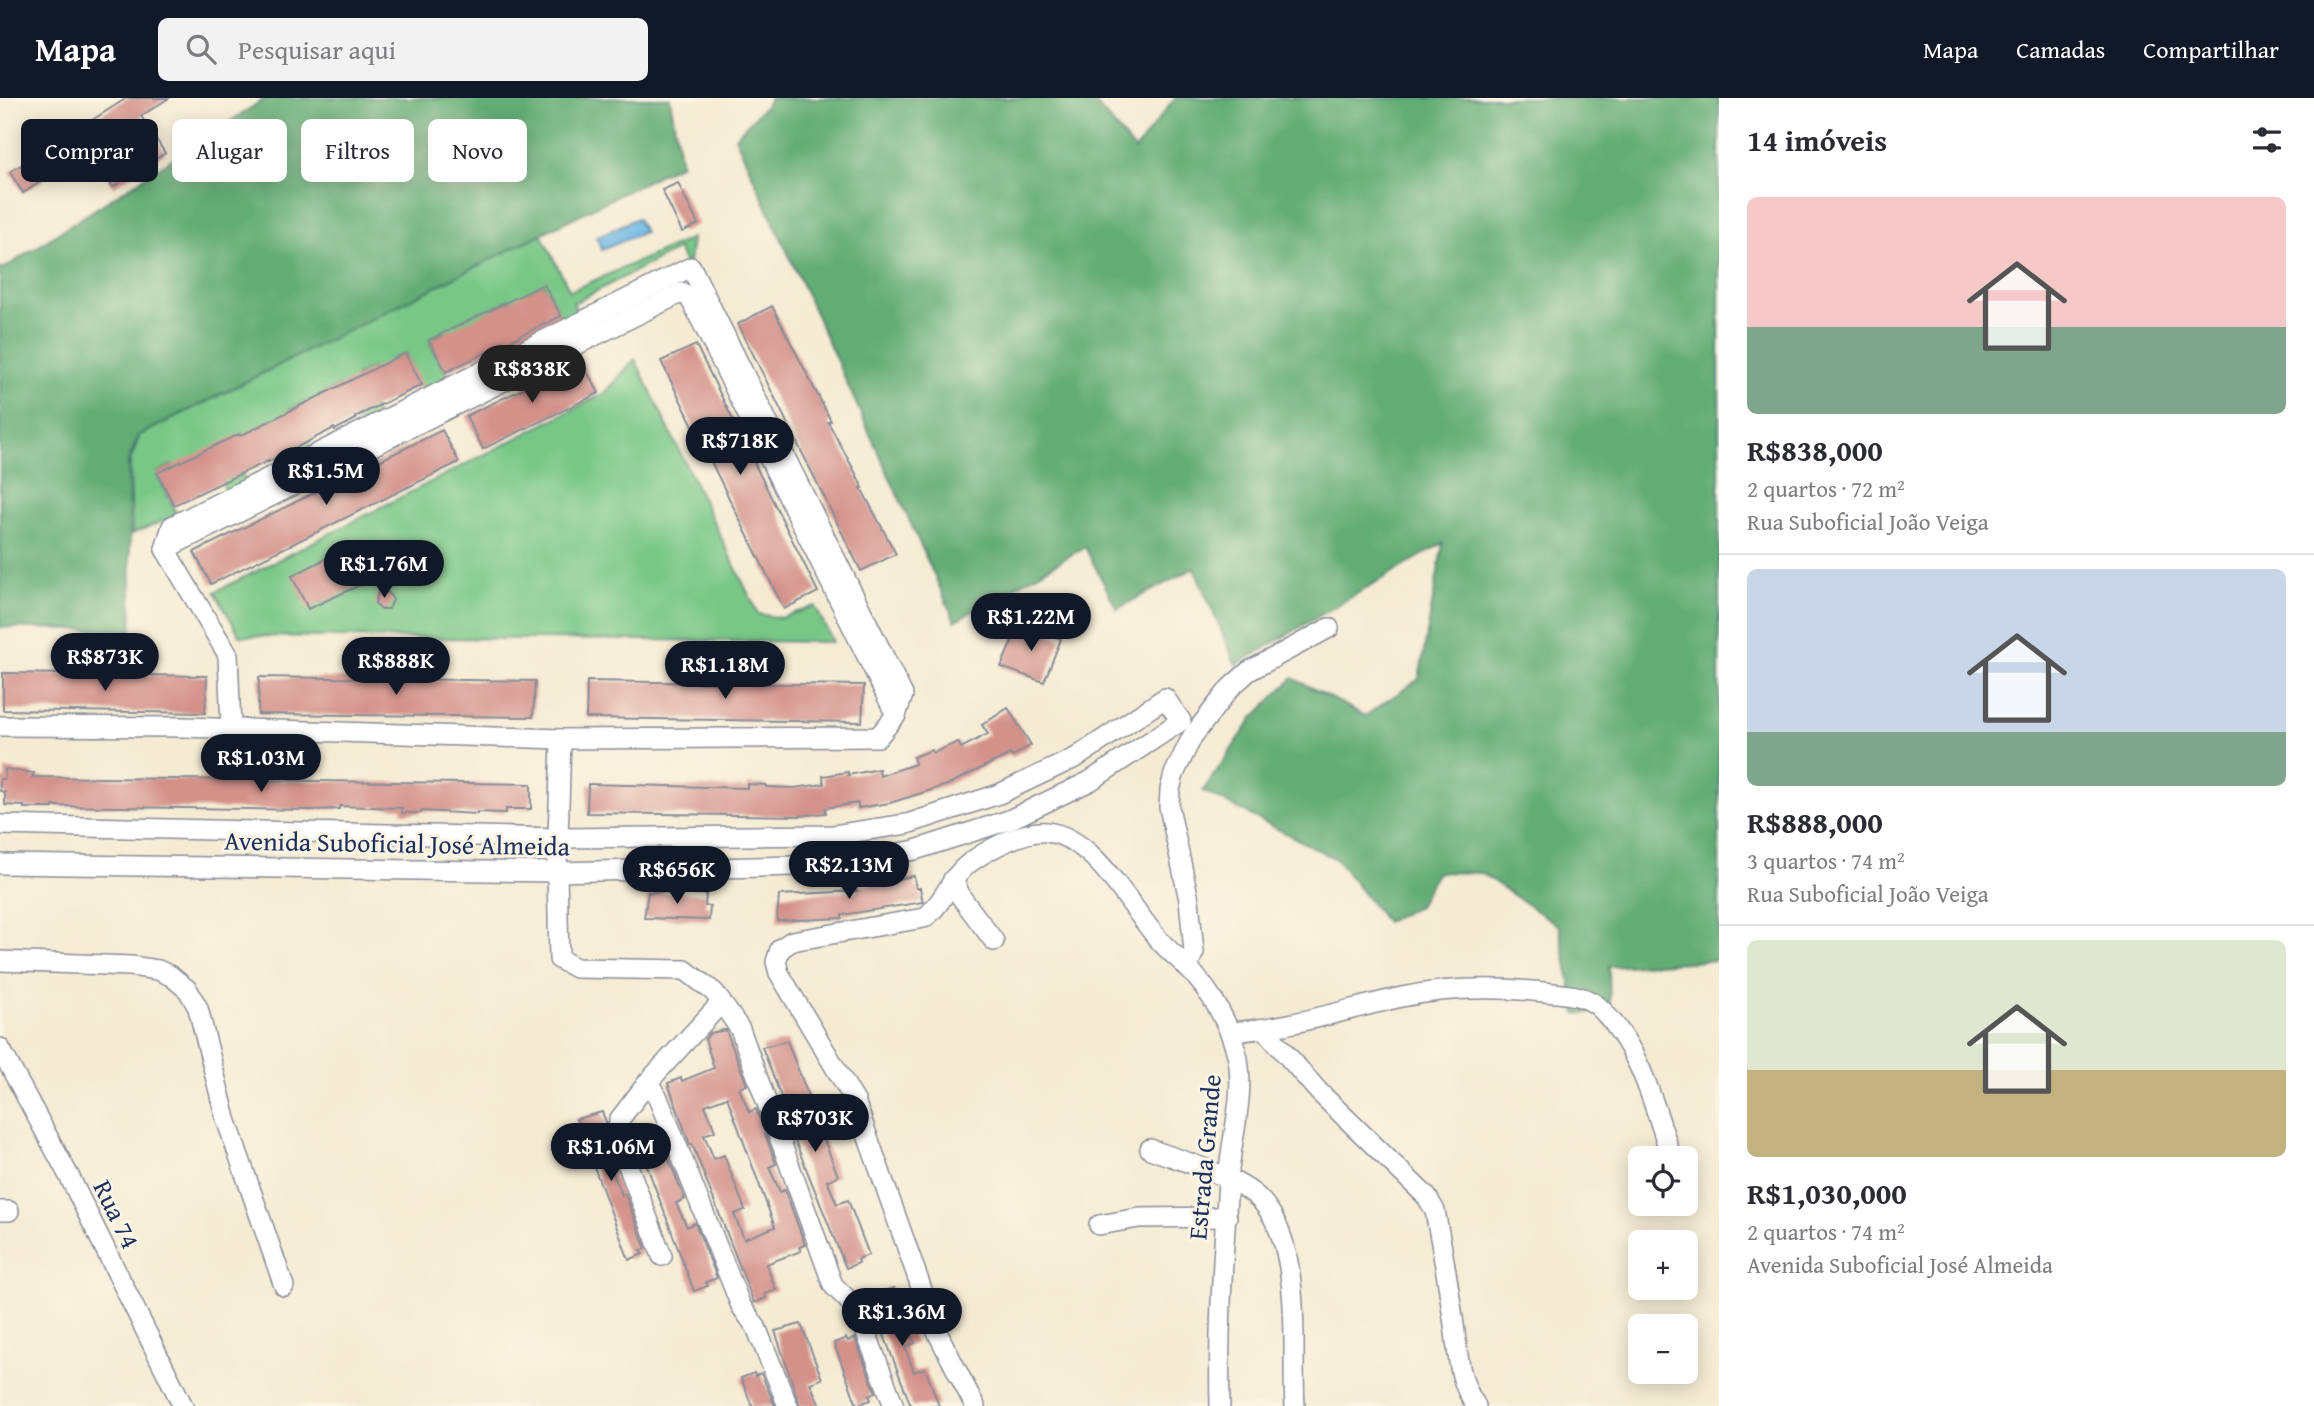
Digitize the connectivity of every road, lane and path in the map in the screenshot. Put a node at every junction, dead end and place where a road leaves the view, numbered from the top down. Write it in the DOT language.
graph roads {
  1 [pos="165,549"];
  2 [pos="1329,628"];
  3 [pos="896,715"];
  4 [pos="0,726"];
  5 [pos="231,728"];
  6 [pos="561,739"];
  7 [pos="0,825"];
  8 [pos="559,838"];
  9 [pos="0,864"];
  10 [pos="557,872"];
  11 [pos="953,878"];
  12 [pos="994,941"];
  13 [pos="0,961"];
  14 [pos="1187,967"];
  15 [pos="722,1003"];
  16 [pos="1265,1030"];
  17 [pos="1230,1032"];
  18 [pos="0,1048"];
  19 [pos="649,1082"];
  20 [pos="1668,1146"];
  21 [pos="1150,1149"];
  22 [pos="1228,1179"];
  23 [pos="1227,1217"];
  24 [pos="1099,1225"];
  25 [pos="663,1256"];
  26 [pos="284,1286"];
  27 [pos="183,1406"];
  28 [pos="788,1406"];
  29 [pos="894,1406"];
  30 [pos="975,1406"];
  31 [pos="1220,1406"];
  32 [pos="1295,1406"];
  33 [pos="1476,1406"];
  1 -- 3 [label="street"];
  1 -- 3 [label="street"];
  1 -- 5 [label="street"];
  2 -- 14 [label="street"];
  3 -- 6 [label="street"];
  4 -- 5 [label="street"];
  5 -- 6 [label="street"];
  6 -- 8 [label="street"];
  7 -- 8 [label="street, Avenida Suboficial José Almeida"];
  8 -- 10 [label="street"];
  8 -- 10 [label="street, Avenida Suboficial José Almeida"];
  9 -- 10 [label="street, Avenida Suboficial José Almeida"];
  10 -- 15 [label="street"];
  11 -- 12 [label="street"];
  11 -- 14 [label="street, Estrada Grande"];
  11 -- 30 [label="street"];
  13 -- 26 [label="street"];
  14 -- 17 [label="street, Estrada Grande"];
  15 -- 19 [label="street"];
  15 -- 29 [label="street"];
  16 -- 17 [label="street"];
  16 -- 20 [label="street"];
  16 -- 33 [label="street"];
  17 -- 22 [label="street, Estrada Grande"];
  18 -- 27 [label="street, Rua 74"];
  19 -- 25 [label="street"];
  19 -- 28 [label="street"];
  21 -- 22 [label="street"];
  22 -- 23 [label="street, Estrada Grande"];
  22 -- 32 [label="street"];
  23 -- 24 [label="street"];
  23 -- 31 [label="street, Estrada Grande"];
}
